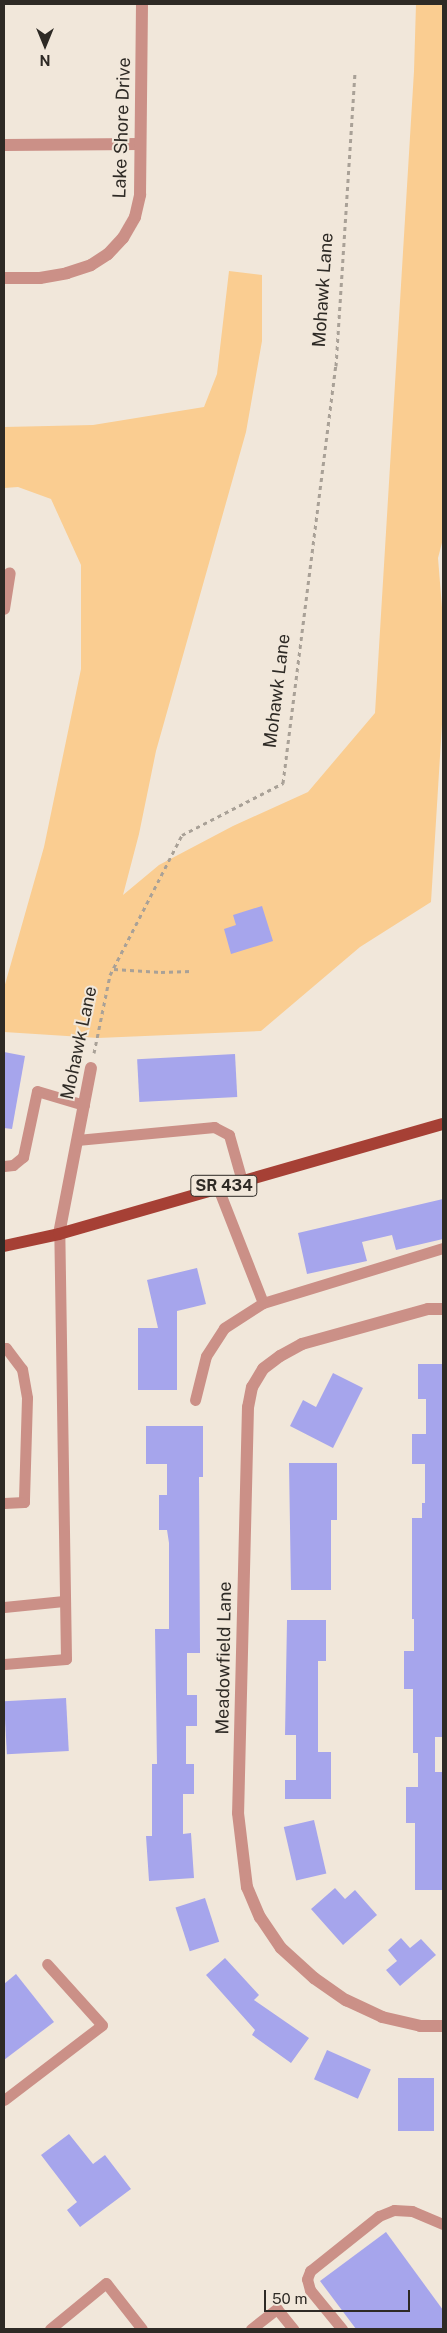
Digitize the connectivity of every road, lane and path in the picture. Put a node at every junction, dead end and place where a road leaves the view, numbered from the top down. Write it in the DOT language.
graph roads {
  1 [pos="142,4"];
  2 [pos="355,71"];
  3 [pos="140,144"];
  4 [pos="4,145"];
  5 [pos="4,278"];
  6 [pos="10,573"];
  7 [pos="4,609"];
  8 [pos="114,969"];
  9 [pos="191,972"];
  10 [pos="91,1068"];
  11 [pos="84,1105"];
  12 [pos="443,1124"];
  13 [pos="77,1140"];
  14 [pos="4,1166"];
  15 [pos="242,1181"];
  16 [pos="218,1188"];
  17 [pos="59,1234"];
  18 [pos="4,1246"];
  19 [pos="443,1248"];
  20 [pos="263,1304"];
  21 [pos="443,1309"];
  22 [pos="4,1349"];
  23 [pos="195,1400"];
  24 [pos="4,1503"];
  25 [pos="64,1601"];
  26 [pos="4,1606"];
  27 [pos="4,1664"];
  28 [pos="47,1964"];
  29 [pos="443,2026"];
  30 [pos="4,2100"];
  31 [pos="443,2224"];
  32 [pos="50,2329"];
  33 [pos="142,2329"];
  34 [pos="251,2329"];
  35 [pos="293,2329"];
  36 [pos="342,2329"];
  1 -- 3 [label="street, Lake Shore Drive"];
  2 -- 8 [label="path, Mohawk Lane"];
  3 -- 4 [label="street"];
  3 -- 5 [label="street, Lake Shore Drive"];
  6 -- 7 [label="street"];
  8 -- 9 [label="path"];
  8 -- 10 [label="path, Mohawk Lane"];
  10 -- 11 [label="street, Mohawk Lane"];
  11 -- 13 [label="street, Mohawk Lane"];
  11 -- 14 [label="lane"];
  12 -- 15 [label="main road, SR 434"];
  13 -- 15 [label="lane"];
  13 -- 17 [label="street, Mohawk Lane"];
  15 -- 16 [label="main road, SR 434"];
  16 -- 17 [label="main road, SR 434"];
  16 -- 20 [label="lane"];
  17 -- 18 [label="main road, SR 434"];
  17 -- 25 [label="lane"];
  19 -- 20 [label="lane"];
  20 -- 23 [label="lane"];
  21 -- 29 [label="street, Meadowfield Lane"];
  22 -- 24 [label="lane"];
  25 -- 26 [label="lane"];
  25 -- 27 [label="lane"];
  28 -- 30 [label="lane"];
  31 -- 36 [label="lane"];
  32 -- 33 [label="lane"];
  34 -- 35 [label="lane"];
}
